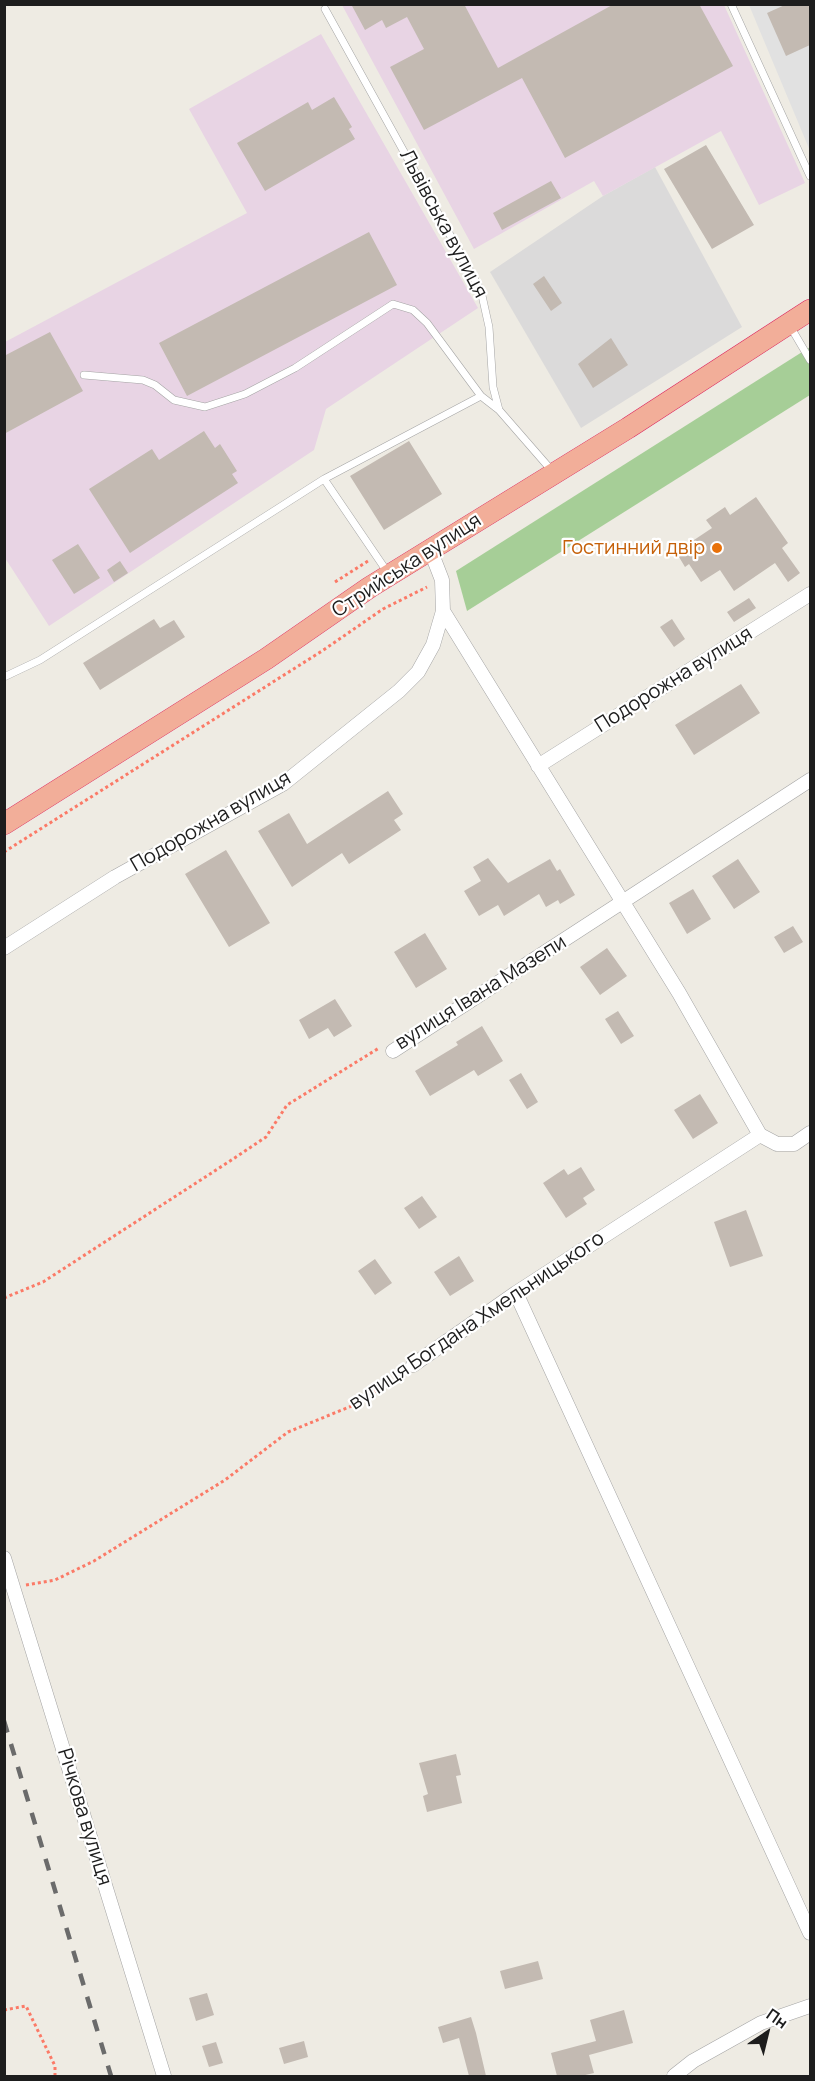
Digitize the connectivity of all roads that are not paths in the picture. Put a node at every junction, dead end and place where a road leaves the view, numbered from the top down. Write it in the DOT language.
graph roads {
  1 [pos="731,4"];
  2 [pos="325,9"];
  3 [pos="810,176"];
  4 [pos="810,310"];
  5 [pos="789,324"];
  6 [pos="810,360"];
  7 [pos="84,375"];
  8 [pos="482,396"];
  9 [pos="499,410"];
  10 [pos="554,473"];
  11 [pos="324,479"];
  12 [pos="430,549"];
  13 [pos="390,575"];
  14 [pos="810,594"];
  15 [pos="443,612"];
  16 [pos="4,677"];
  17 [pos="538,766"];
  18 [pos="810,780"];
  19 [pos="4,824"];
  20 [pos="623,904"];
  21 [pos="4,948"];
  22 [pos="393,1051"];
  23 [pos="810,1133"];
  24 [pos="760,1135"];
  25 [pos="516,1293"];
  26 [pos="412,1365"];
  27 [pos="4,1558"];
  28 [pos="810,1933"];
  29 [pos="810,2006"];
  30 [pos="164,2076"];
  31 [pos="674,2076"];
  1 -- 3 [label="lane"];
  2 -- 9 [label="lane, Львівська вулиця"];
  4 -- 5 [label="highway, Стрийська вулиця"];
  5 -- 6 [label="lane"];
  5 -- 10 [label="highway, Стрийська вулиця"];
  7 -- 8 [label="lane"];
  8 -- 9 [label="lane"];
  8 -- 11 [label="lane"];
  9 -- 10 [label="lane, Львівська вулиця"];
  10 -- 12 [label="highway, Стрийська вулиця"];
  11 -- 13 [label="lane"];
  11 -- 16 [label="lane"];
  12 -- 13 [label="highway, Стрийська вулиця"];
  12 -- 15 [label="street, Подорожна вулиця"];
  13 -- 19 [label="highway, Стрийська вулиця"];
  14 -- 17 [label="street, Подорожна вулиця"];
  15 -- 17 [label="street"];
  15 -- 21 [label="street, Подорожна вулиця"];
  17 -- 20 [label="street"];
  18 -- 20 [label="street, вулиця Івана Мазепи"];
  20 -- 22 [label="street, вулиця Івана Мазепи"];
  20 -- 24 [label="street"];
  23 -- 24 [label="street"];
  24 -- 25 [label="street, вулиця Богдана Хмельницького"];
  25 -- 26 [label="street, вулиця Богдана Хмельницького"];
  25 -- 28 [label="street"];
  27 -- 30 [label="street, Річкова вулиця"];
  29 -- 31 [label="street"];
}
